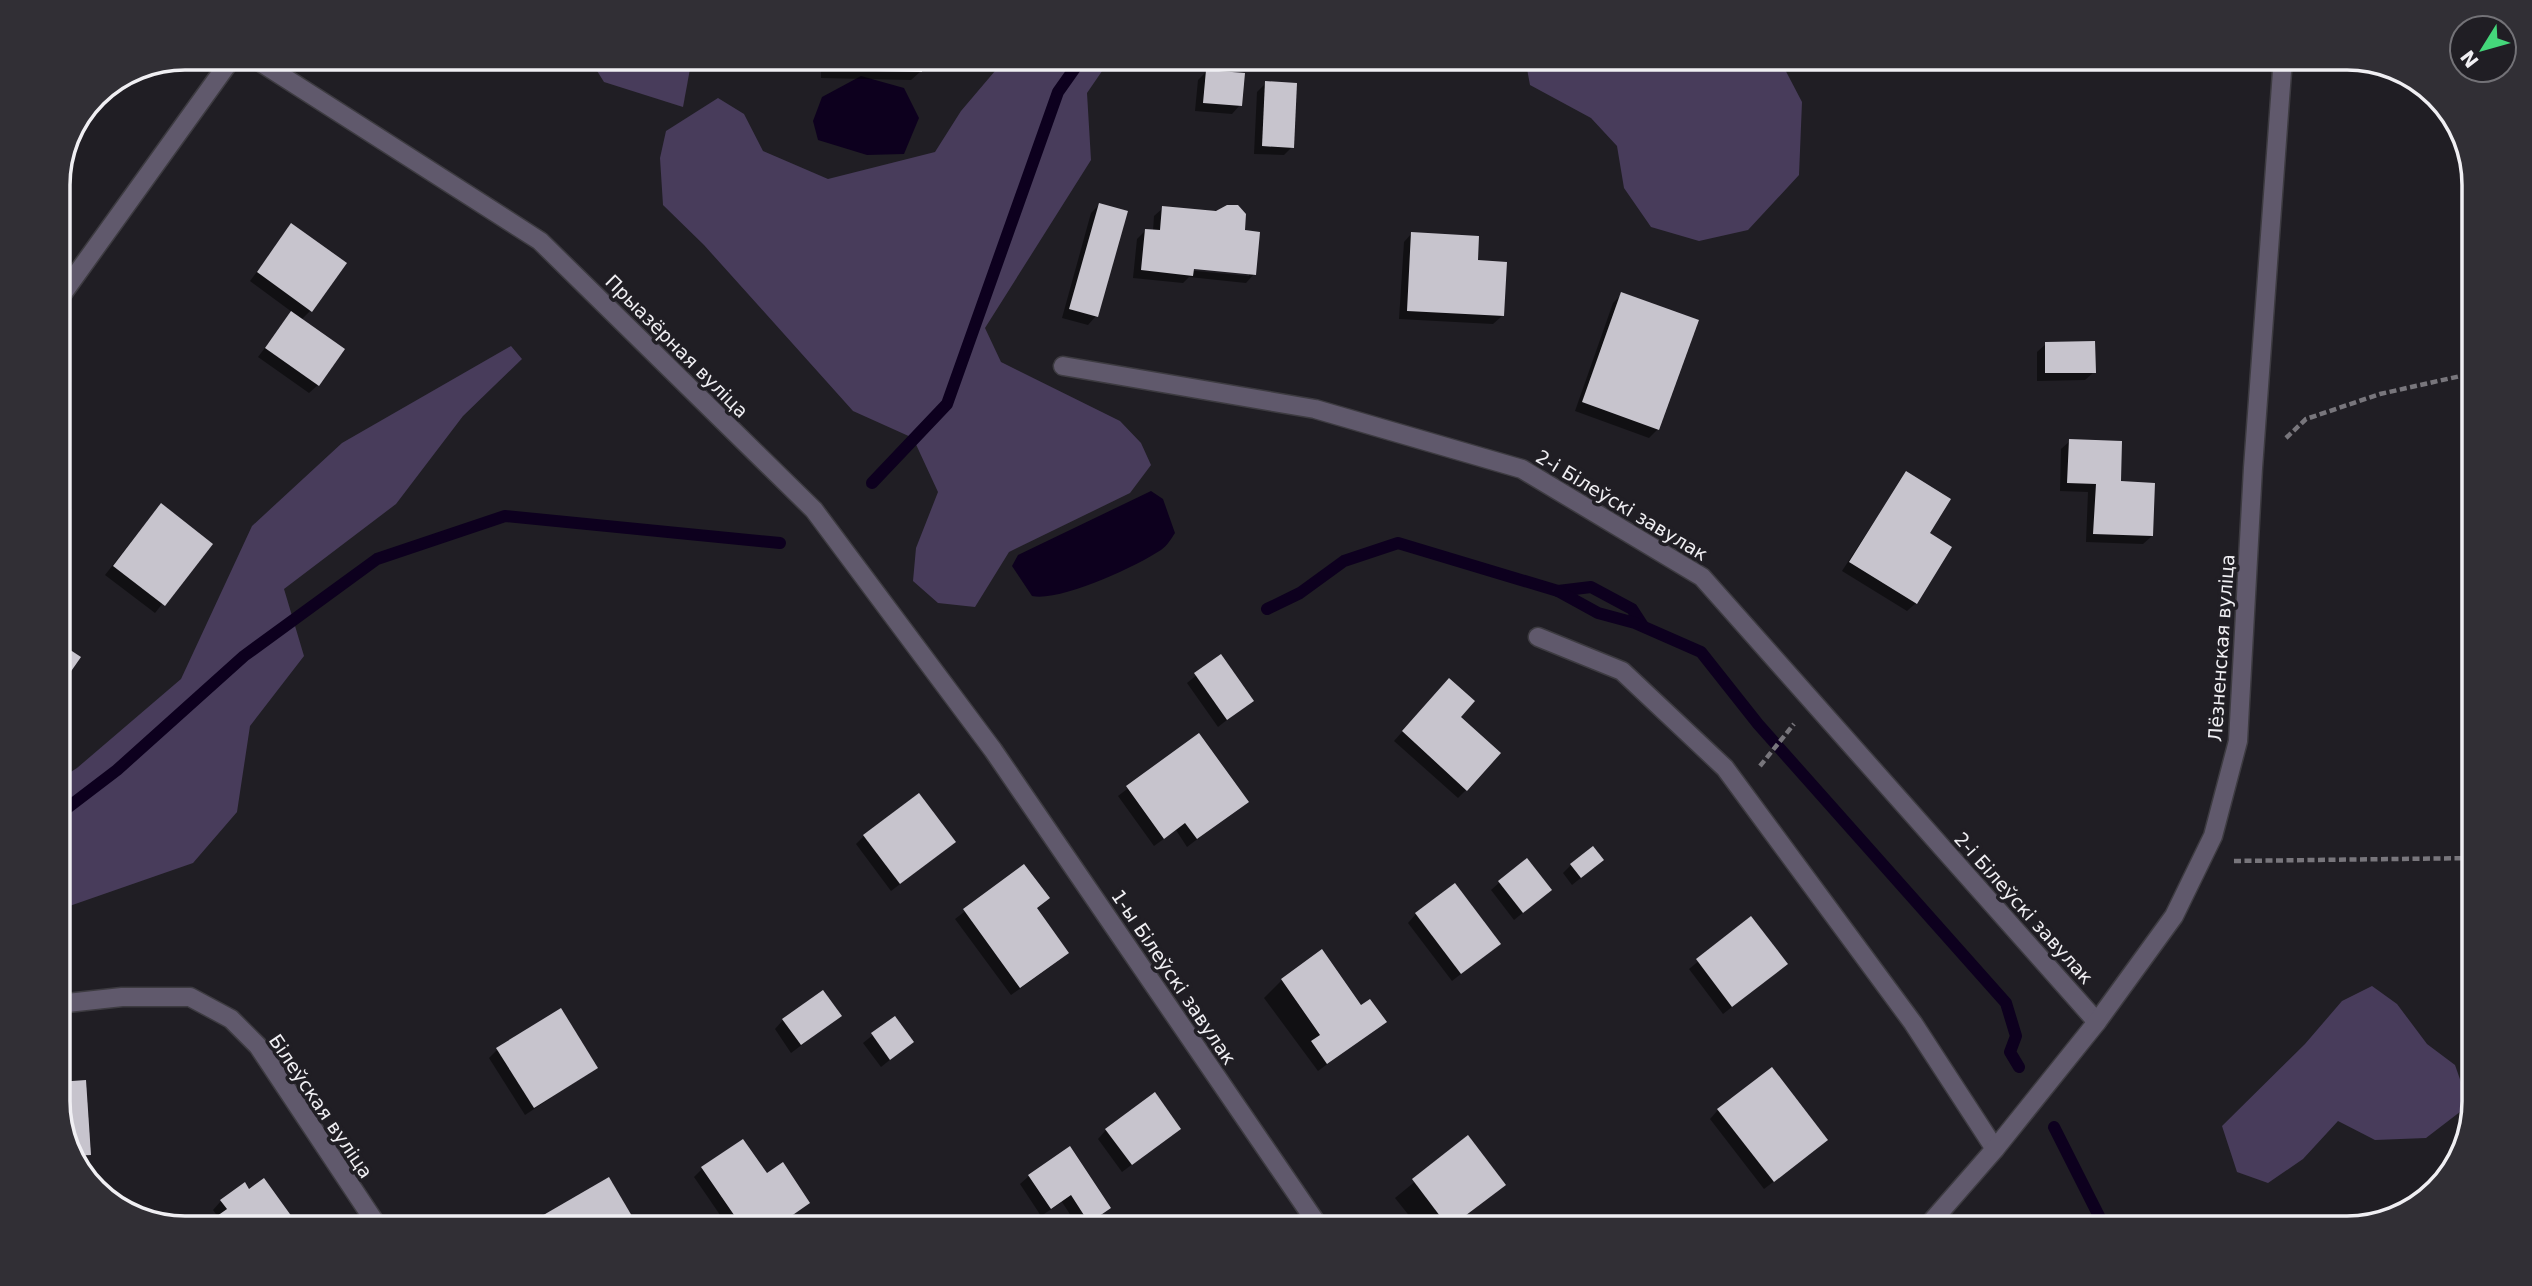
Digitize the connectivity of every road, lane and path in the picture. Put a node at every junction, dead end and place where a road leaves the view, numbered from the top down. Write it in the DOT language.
graph roads {
  1 [pos="223,70"];
  2 [pos="273,70"];
  3 [pos="2282,70"];
  4 [pos="70,283"];
  5 [pos="1063,366"];
  6 [pos="2462,376"];
  7 [pos="2253,468"];
  8 [pos="1538,637"];
  9 [pos="1787,733"];
  10 [pos="993,750"];
  11 [pos="1766,759"];
  12 [pos="2462,858"];
  13 [pos="2202,860"];
  14 [pos="70,1003"];
  15 [pos="2097,1022"];
  16 [pos="1995,1149"];
  17 [pos="371,1216"];
  18 [pos="1312,1216"];
  19 [pos="1936,1216"];
  1 -- 4 [label="street"];
  2 -- 10 [label="street, Прыазёрная вуліца"];
  3 -- 7 [label="street, Лёзненская вуліца"];
  5 -- 15 [label="street, 2-і Білеўскі завулак"];
  6 -- 7 [label="path"];
  7 -- 13 [label="street, Лёзненская вуліца"];
  8 -- 16 [label="street"];
  9 -- 11 [label="path"];
  10 -- 18 [label="street, 1-ы Білеўскі завулак"];
  12 -- 13 [label="path"];
  13 -- 15 [label="street, Лёзненская вуліца"];
  14 -- 17 [label="street, Білеўская вуліца"];
  15 -- 16 [label="street, Лёзненская вуліца"];
  16 -- 19 [label="street, Лёзненская вуліца"];
}
